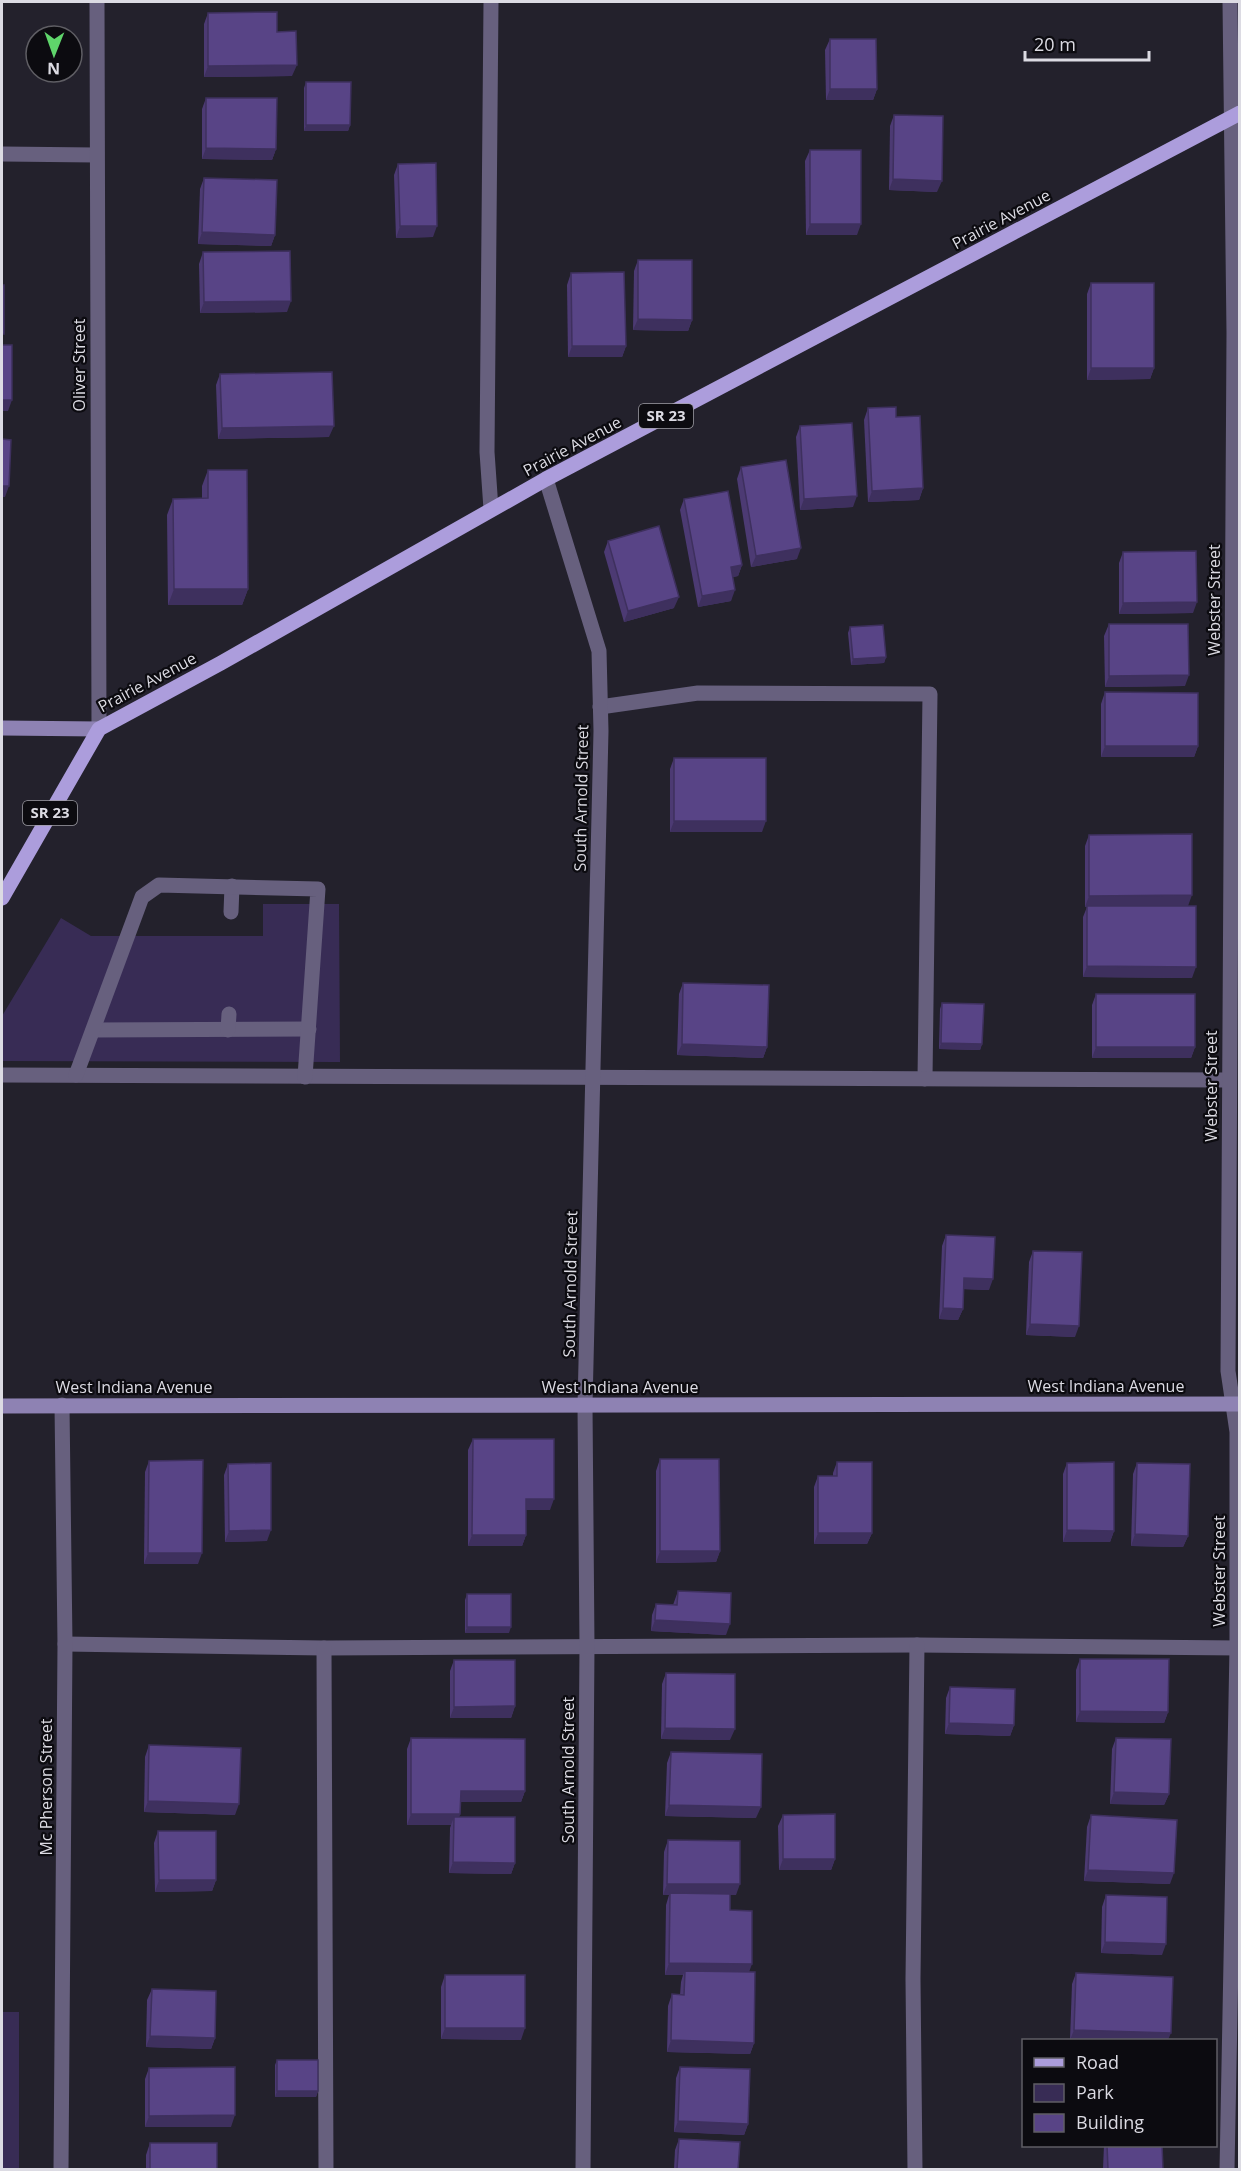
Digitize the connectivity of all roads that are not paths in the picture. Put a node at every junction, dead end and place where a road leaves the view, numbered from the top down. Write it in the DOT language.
graph roads {
  1 [pos="97,2"];
  2 [pos="491,2"];
  3 [pos="1230,2"];
  4 [pos="1235,116"];
  5 [pos="2,154"];
  6 [pos="96,155"];
  7 [pos="546,479"];
  8 [pos="491,509"];
  9 [pos="600,707"];
  10 [pos="1235,716"];
  11 [pos="2,728"];
  12 [pos="99,729"];
  13 [pos="232,886"];
  14 [pos="2,898"];
  15 [pos="231,912"];
  16 [pos="229,1014"];
  17 [pos="309,1029"];
  18 [pos="93,1030"];
  19 [pos="228,1030"];
  20 [pos="1235,1053"];
  21 [pos="2,1075"];
  22 [pos="76,1076"];
  23 [pos="305,1077"];
  24 [pos="592,1078"];
  25 [pos="925,1079"];
  26 [pos="1229,1080"];
  27 [pos="1236,1404"];
  28 [pos="63,1405"];
  29 [pos="585,1405"];
  30 [pos="2,1406"];
  31 [pos="64,1644"];
  32 [pos="917,1645"];
  33 [pos="587,1647"];
  34 [pos="324,1648"];
  35 [pos="1238,1648"];
  36 [pos="61,2169"];
  37 [pos="326,2169"];
  38 [pos="583,2169"];
  39 [pos="915,2169"];
  40 [pos="1227,2169"];
  1 -- 6 [label="street, Oliver Street"];
  2 -- 8 [label="street"];
  3 -- 4 [label="street, Webster Street"];
  4 -- 7 [label="main road, Prairie Avenue / SR 23"];
  4 -- 10 [label="street, Webster Street"];
  5 -- 6 [label="street"];
  6 -- 12 [label="street, Oliver Street"];
  7 -- 8 [label="main road, Prairie Avenue / SR 23"];
  7 -- 9 [label="street, South Arnold Street"];
  8 -- 12 [label="main road, Prairie Avenue / SR 23"];
  9 -- 24 [label="street, South Arnold Street"];
  9 -- 25 [label="street"];
  10 -- 20 [label="street, Webster Street"];
  11 -- 12 [label="street"];
  12 -- 14 [label="main road, Prairie Avenue / SR 23"];
  13 -- 15 [label="street"];
  13 -- 17 [label="street"];
  13 -- 18 [label="street"];
  16 -- 19 [label="street"];
  17 -- 19 [label="street"];
  17 -- 23 [label="street"];
  18 -- 19 [label="street"];
  18 -- 22 [label="street"];
  20 -- 26 [label="street, Webster Street"];
  21 -- 22 [label="street"];
  22 -- 23 [label="street"];
  23 -- 24 [label="street"];
  24 -- 25 [label="street"];
  24 -- 29 [label="street, South Arnold Street"];
  25 -- 26 [label="street"];
  26 -- 27 [label="street, Webster Street"];
  27 -- 29 [label="street, West Indiana Avenue"];
  27 -- 35 [label="street, Webster Street"];
  28 -- 29 [label="street, West Indiana Avenue"];
  28 -- 30 [label="street, West Indiana Avenue"];
  28 -- 31 [label="street, Mc Pherson Street"];
  29 -- 33 [label="street, South Arnold Street"];
  31 -- 34 [label="street"];
  31 -- 36 [label="street, Mc Pherson Street"];
  32 -- 33 [label="street"];
  32 -- 35 [label="street"];
  32 -- 39 [label="street"];
  33 -- 34 [label="street"];
  33 -- 38 [label="street, South Arnold Street"];
  34 -- 37 [label="street"];
  35 -- 40 [label="street, Webster Street"];
}
